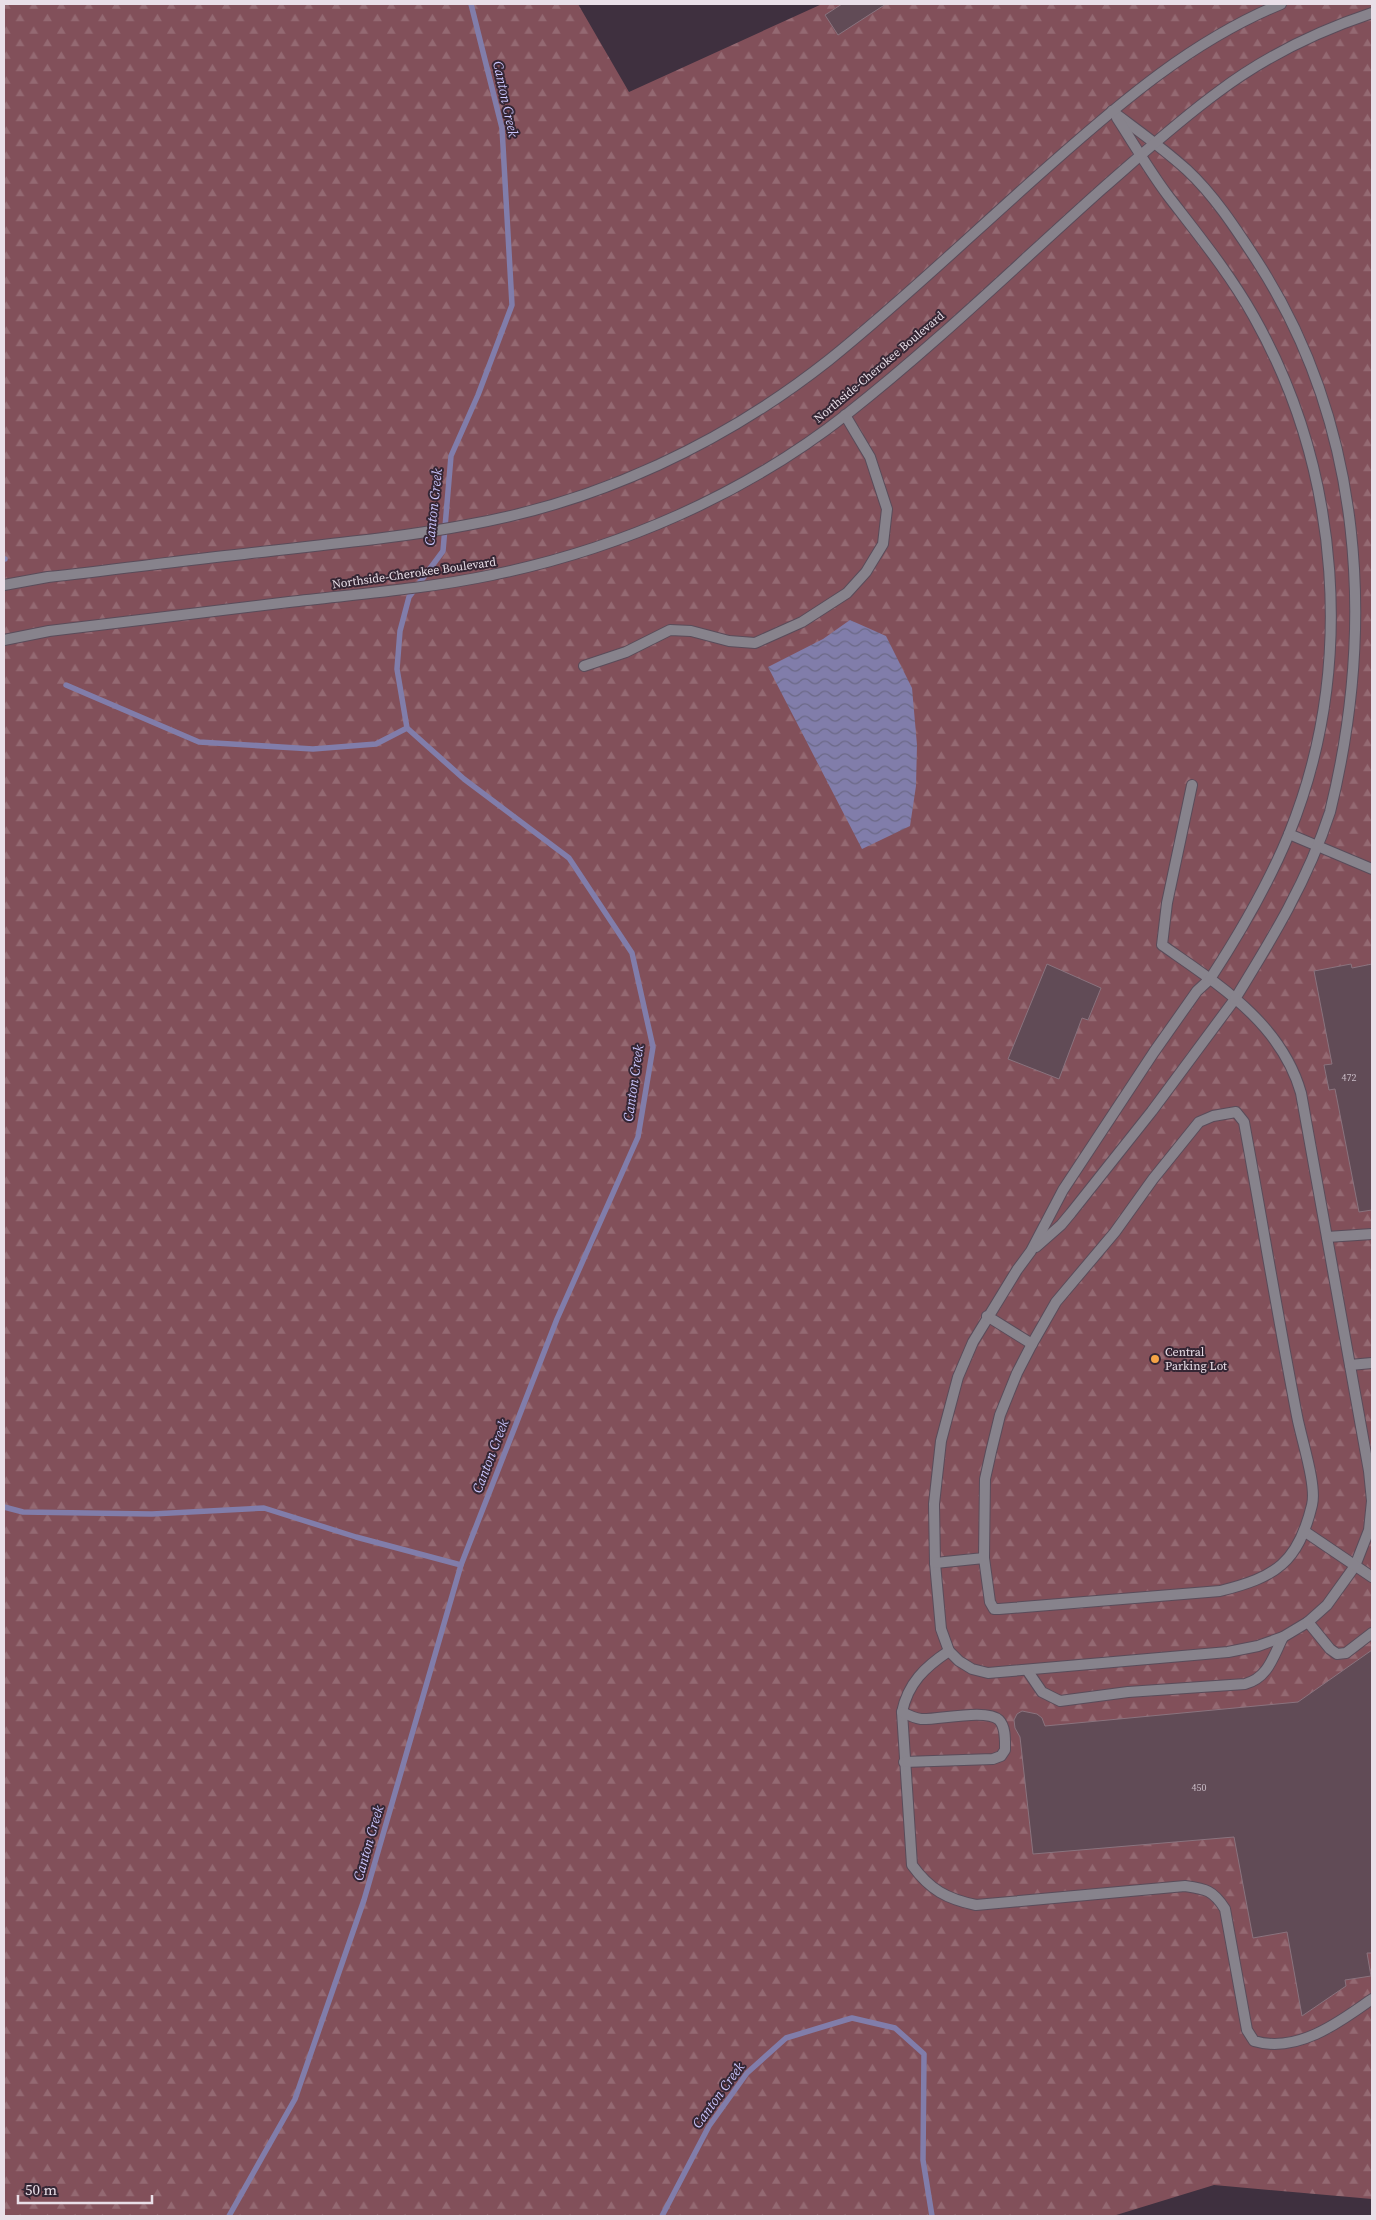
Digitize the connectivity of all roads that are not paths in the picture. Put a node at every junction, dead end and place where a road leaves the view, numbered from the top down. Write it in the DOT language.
graph roads {
  1 [pos="1281,4"];
  2 [pos="1372,13"];
  3 [pos="1112,111"];
  4 [pos="1155,143"];
  5 [pos="1141,156"];
  6 [pos="845,415"];
  7 [pos="4,585"];
  8 [pos="4,640"];
  9 [pos="584,666"];
  10 [pos="1192,784"];
  11 [pos="1289,834"];
  12 [pos="1318,846"];
  13 [pos="1372,869"];
  14 [pos="1210,979"];
  15 [pos="1234,999"];
  16 [pos="1372,1234"];
  17 [pos="1327,1237"];
  18 [pos="1031,1251"];
  19 [pos="987,1316"];
  20 [pos="1032,1344"];
  21 [pos="1372,1362"];
  22 [pos="1350,1366"];
  23 [pos="1304,1531"];
  24 [pos="984,1558"];
  25 [pos="935,1563"];
  26 [pos="1355,1566"];
  27 [pos="1372,1577"];
  28 [pos="1308,1622"];
  29 [pos="1372,1633"];
  30 [pos="1283,1637"];
  31 [pos="949,1651"];
  32 [pos="1027,1670"];
  33 [pos="902,1712"];
  34 [pos="904,1762"];
  35 [pos="1372,1999"];
  1 -- 3 [label="street"];
  2 -- 4 [label="street, Northside-Cherokee Boulevard"];
  3 -- 4 [label="street"];
  3 -- 5 [label="street"];
  3 -- 7 [label="street"];
  4 -- 5 [label="street, Northside-Cherokee Boulevard"];
  4 -- 12 [label="street"];
  5 -- 6 [label="street, Northside-Cherokee Boulevard"];
  5 -- 11 [label="street"];
  6 -- 8 [label="street, Northside-Cherokee Boulevard"];
  6 -- 9 [label="street"];
  10 -- 14 [label="street"];
  11 -- 12 [label="street"];
  11 -- 14 [label="street"];
  12 -- 13 [label="street"];
  12 -- 15 [label="street"];
  14 -- 15 [label="street"];
  14 -- 18 [label="street"];
  15 -- 17 [label="street"];
  15 -- 18 [label="street"];
  16 -- 17 [label="street"];
  17 -- 22 [label="street"];
  18 -- 19 [label="street"];
  19 -- 20 [label="street"];
  19 -- 25 [label="street"];
  20 -- 23 [label="street"];
  20 -- 24 [label="street"];
  21 -- 22 [label="street"];
  22 -- 26 [label="street"];
  23 -- 24 [label="street"];
  23 -- 26 [label="street"];
  24 -- 25 [label="street"];
  25 -- 31 [label="street"];
  26 -- 27 [label="street"];
  26 -- 28 [label="street"];
  28 -- 29 [label="street"];
  28 -- 30 [label="street"];
  30 -- 32 [label="street"];
  30 -- 32 [label="street"];
  31 -- 32 [label="street"];
  31 -- 33 [label="street"];
  33 -- 34 [label="street"];
  33 -- 34 [label="street"];
  34 -- 35 [label="street"];
}
